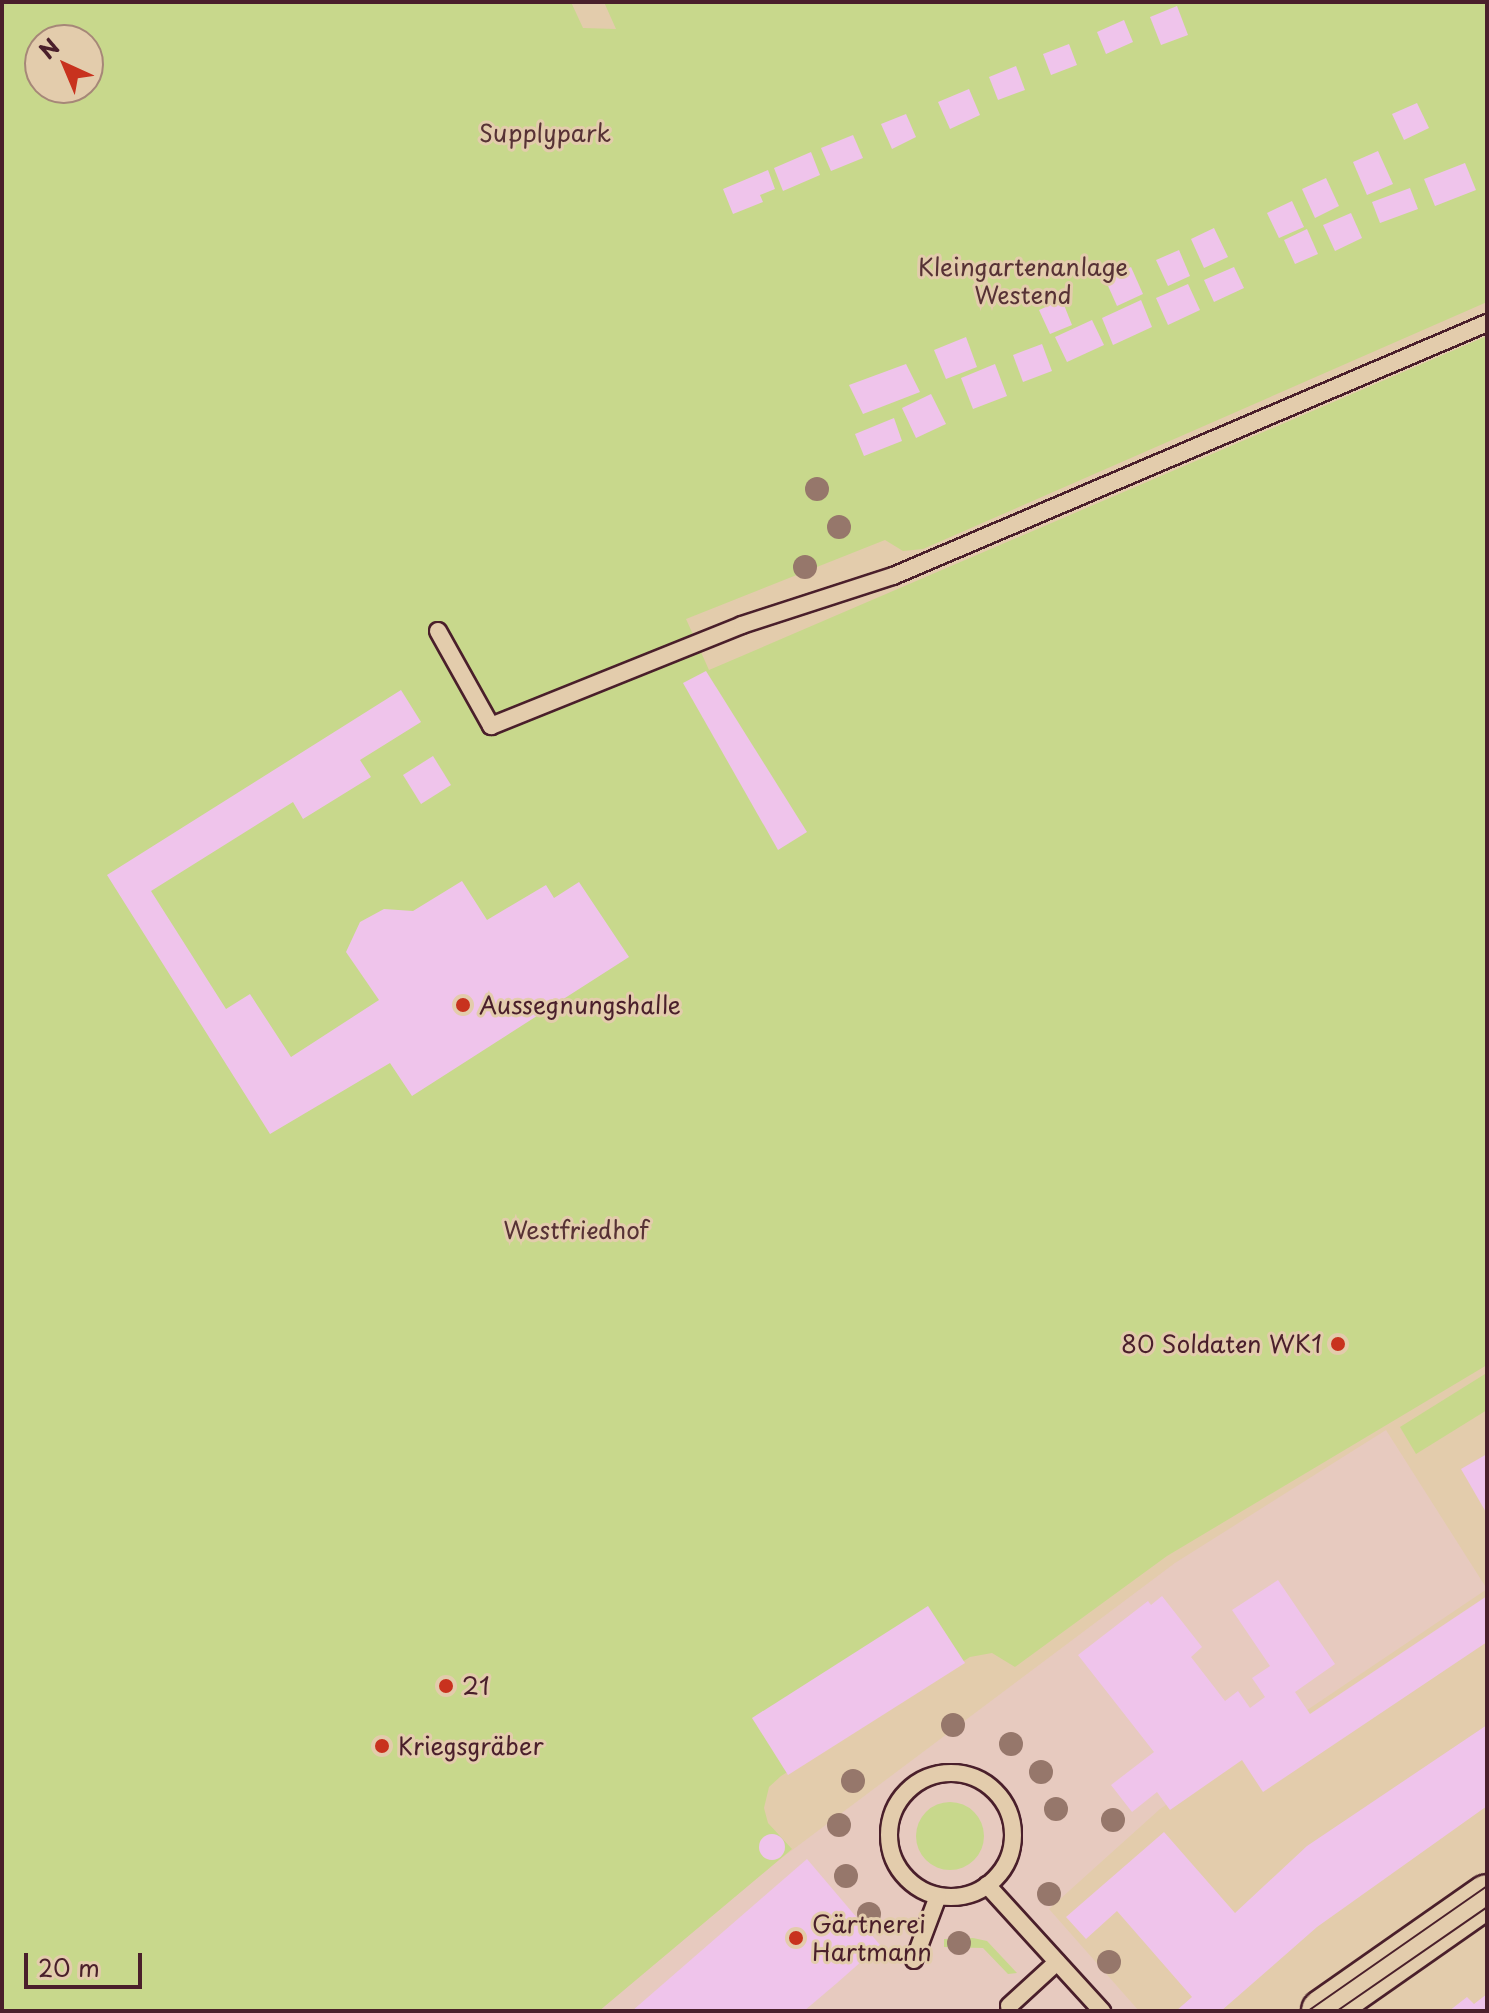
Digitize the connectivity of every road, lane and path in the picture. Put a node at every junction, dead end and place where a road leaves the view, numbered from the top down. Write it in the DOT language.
graph roads {
  1 [pos="1487,323"];
  2 [pos="438,631"];
  3 [pos="987,1885"];
  4 [pos="938,1896"];
  5 [pos="1487,1896"];
  6 [pos="914,1960"];
  7 [pos="1057,1962"];
  8 [pos="1009,2006"];
  9 [pos="1102,2011"];
  10 [pos="1323,2011"];
  1 -- 2 [label="lane"];
  3 -- 4 [label="lane"];
  3 -- 4 [label="lane"];
  3 -- 7 [label="lane"];
  4 -- 6 [label="lane"];
  5 -- 10 [label="street"];
  7 -- 8 [label="lane"];
  7 -- 9 [label="lane"];
}
